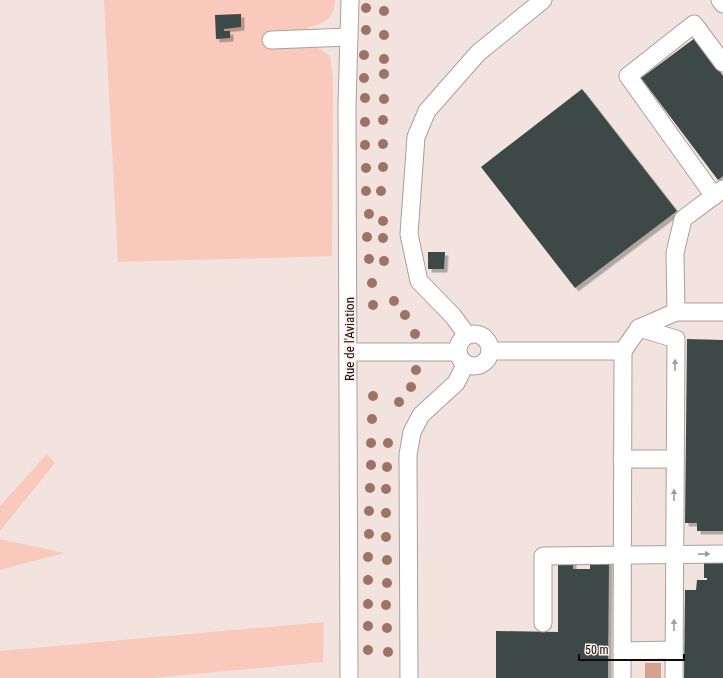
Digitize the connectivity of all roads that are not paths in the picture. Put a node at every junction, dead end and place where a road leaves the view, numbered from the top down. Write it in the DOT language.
graph roads {
  1 [pos="350,0"];
  2 [pos="543,0"];
  3 [pos="720,0"];
  4 [pos="723,4"];
  5 [pos="349,37"];
  6 [pos="271,40"];
  7 [pos="723,63"];
  8 [pos="719,193"];
  9 [pos="676,312"];
  10 [pos="723,312"];
  11 [pos="639,328"];
  12 [pos="467,335"];
  13 [pos="490,351"];
  14 [pos="624,351"];
  15 [pos="349,352"];
  16 [pos="461,358"];
  17 [pos="622,459"];
  18 [pos="674,459"];
  19 [pos="723,554"];
  20 [pos="674,555"];
  21 [pos="624,556"];
  22 [pos="543,623"];
  23 [pos="673,650"];
  24 [pos="622,651"];
  25 [pos="350,678"];
  26 [pos="408,678"];
  27 [pos="622,678"];
  28 [pos="674,678"];
  1 -- 5 [label="street, Rue de l'Aviation"];
  2 -- 12 [label="street"];
  3 -- 4 [label="street"];
  5 -- 6 [label="street"];
  5 -- 15 [label="street, Rue de l'Aviation"];
  7 -- 8 [label="street"];
  8 -- 9 [label="street"];
  9 -- 10 [label="street"];
  9 -- 11 [label="street"];
  11 -- 14 [label="street"];
  18 -- 11 [label="street, one-way"];
  12 -- 13 [label="street"];
  12 -- 16 [label="street"];
  13 -- 14 [label="street"];
  13 -- 16 [label="street"];
  14 -- 17 [label="street"];
  15 -- 16 [label="street"];
  15 -- 25 [label="street, Rue de l'Aviation"];
  16 -- 26 [label="street"];
  17 -- 18 [label="street"];
  17 -- 21 [label="street"];
  20 -- 18 [label="street, one-way"];
  20 -- 19 [label="street, one-way"];
  20 -- 21 [label="street"];
  23 -- 20 [label="street, one-way"];
  21 -- 22 [label="street"];
  21 -- 24 [label="street"];
  23 -- 24 [label="street"];
  23 -- 28 [label="street"];
  24 -- 27 [label="street"];
}
